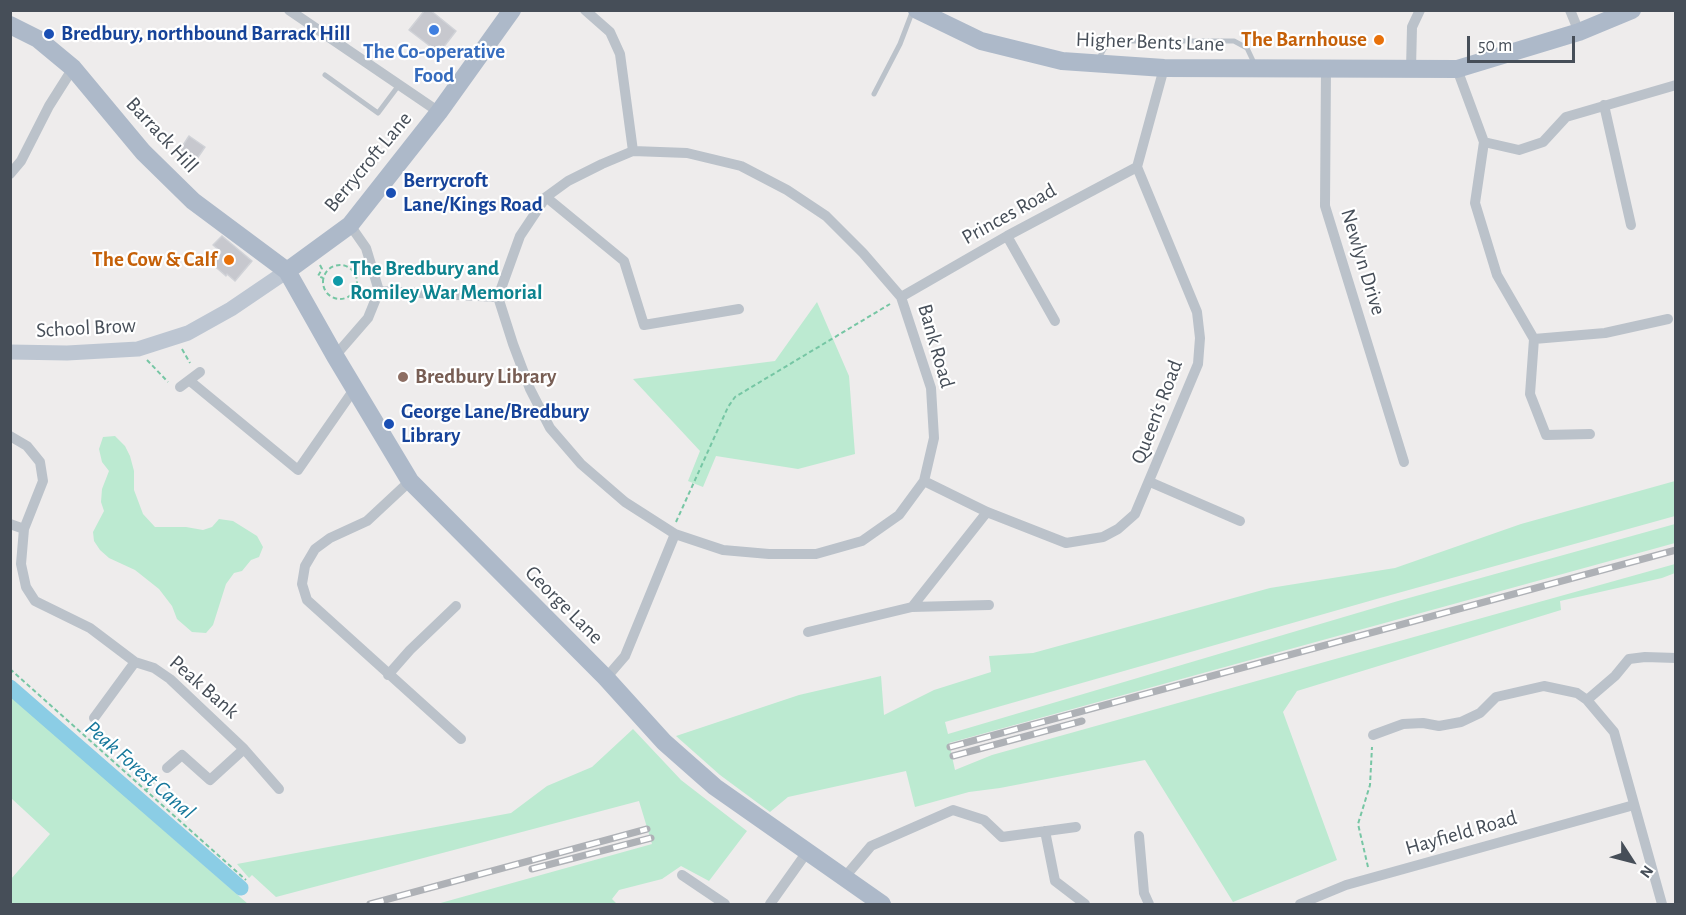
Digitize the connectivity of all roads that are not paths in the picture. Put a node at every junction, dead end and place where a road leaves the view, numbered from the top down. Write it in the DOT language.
graph roads {
  1 [pos="289,10"];
  2 [pos="512,10"];
  3 [pos="585,10"];
  4 [pos="915,10"];
  5 [pos="1420,10"];
  6 [pos="1570,10"];
  7 [pos="1632,10"];
  8 [pos="10,25"];
  9 [pos="1579,32"];
  10 [pos="1095,64"];
  11 [pos="73,68"];
  12 [pos="1164,68"];
  13 [pos="1256,68"];
  14 [pos="1326,68"];
  15 [pos="1411,69"];
  16 [pos="1457,69"];
  17 [pos="325,75"];
  18 [pos="399,85"];
  19 [pos="1676,85"];
  20 [pos="874,94"];
  21 [pos="1604,105"];
  22 [pos="439,112"];
  23 [pos="1484,142"];
  24 [pos="633,151"];
  25 [pos="1137,167"];
  26 [pos="10,174"];
  27 [pos="546,197"];
  28 [pos="350,225"];
  29 [pos="1631,225"];
  30 [pos="1007,236"];
  31 [pos="287,271"];
  32 [pos="379,291"];
  33 [pos="498,297"];
  34 [pos="901,297"];
  35 [pos="739,309"];
  36 [pos="1668,319"];
  37 [pos="1055,321"];
  38 [pos="1534,339"];
  39 [pos="10,352"];
  40 [pos="335,356"];
  41 [pos="200,372"];
  42 [pos="354,388"];
  43 [pos="1590,434"];
  44 [pos="10,436"];
  45 [pos="1404,462"];
  46 [pos="410,481"];
  47 [pos="924,481"];
  48 [pos="1150,482"];
  49 [pos="987,512"];
  50 [pos="1240,521"];
  51 [pos="10,524"];
  52 [pos="24,529"];
  53 [pos="673,533"];
  54 [pos="989,605"];
  55 [pos="456,606"];
  56 [pos="912,607"];
  57 [pos="808,632"];
  58 [pos="1676,658"];
  59 [pos="135,662"];
  60 [pos="388,675"];
  61 [pos="606,678"];
  62 [pos="1587,700"];
  63 [pos="94,718"];
  64 [pos="1373,735"];
  65 [pos="461,739"];
  66 [pos="244,749"];
  67 [pos="167,768"];
  68 [pos="279,789"];
  69 [pos="1634,805"];
  70 [pos="1076,827"];
  71 [pos="1045,831"];
  72 [pos="1139,836"];
  73 [pos="807,852"];
  74 [pos="682,875"];
  75 [pos="844,879"];
  76 [pos="725,904"];
  77 [pos="770,904"];
  78 [pos="882,904"];
  79 [pos="1085,904"];
  80 [pos="1149,904"];
  81 [pos="1300,904"];
  82 [pos="1662,904"];
  1 -- 18 [label="street"];
  2 -- 22 [label="main road, Berrycroft Lane"];
  3 -- 24 [label="street"];
  4 -- 10 [label="main road, Higher Bents Lane"];
  4 -- 20 [label="lane"];
  5 -- 15 [label="street"];
  6 -- 9 [label="street"];
  7 -- 9 [label="main road, Higher Bents Lane"];
  8 -- 11 [label="main road, Barrack Hill"];
  9 -- 16 [label="main road, Higher Bents Lane"];
  10 -- 12 [label="main road, Higher Bents Lane"];
  10 -- 13 [label="lane"];
  11 -- 26 [label="street"];
  11 -- 31 [label="main road, Barrack Hill"];
  12 -- 13 [label="main road, Higher Bents Lane"];
  12 -- 25 [label="street"];
  13 -- 14 [label="main road, Higher Bents Lane"];
  14 -- 15 [label="main road, Higher Bents Lane"];
  14 -- 45 [label="street, Newlyn Drive"];
  15 -- 16 [label="main road, Higher Bents Lane"];
  16 -- 23 [label="street"];
  17 -- 18 [label="lane"];
  18 -- 22 [label="street"];
  19 -- 21 [label="street"];
  21 -- 23 [label="street"];
  21 -- 29 [label="street"];
  22 -- 28 [label="main road, Berrycroft Lane"];
  23 -- 38 [label="street"];
  24 -- 27 [label="street"];
  24 -- 34 [label="street, Bank Road"];
  25 -- 30 [label="street, Princes Road"];
  25 -- 48 [label="street, Queen's Road"];
  27 -- 33 [label="street"];
  27 -- 35 [label="street"];
  28 -- 31 [label="main road, Berrycroft Lane"];
  28 -- 32 [label="street"];
  30 -- 34 [label="street, Princes Road"];
  30 -- 37 [label="street"];
  31 -- 39 [label="main road, School Brow"];
  31 -- 40 [label="main road, George Lane"];
  32 -- 33 [label="street"];
  32 -- 40 [label="street"];
  33 -- 53 [label="street, Bank Road"];
  34 -- 47 [label="street, Bank Road"];
  36 -- 38 [label="street"];
  38 -- 43 [label="street"];
  40 -- 42 [label="main road, George Lane"];
  41 -- 42 [label="street"];
  42 -- 46 [label="main road, George Lane"];
  44 -- 52 [label="street, Peak Bank"];
  46 -- 60 [label="street"];
  46 -- 61 [label="main road, George Lane"];
  47 -- 49 [label="street, Queen's Road"];
  47 -- 53 [label="street, Bank Road"];
  48 -- 49 [label="street, Queen's Road"];
  48 -- 50 [label="street"];
  49 -- 56 [label="street"];
  51 -- 52 [label="street"];
  52 -- 59 [label="street, Peak Bank"];
  53 -- 61 [label="street"];
  54 -- 56 [label="street"];
  55 -- 60 [label="street"];
  56 -- 57 [label="street"];
  58 -- 62 [label="street"];
  59 -- 63 [label="street, Peak Bank"];
  59 -- 66 [label="street, Peak Bank"];
  60 -- 65 [label="street"];
  61 -- 73 [label="main road, George Lane"];
  62 -- 64 [label="street"];
  62 -- 69 [label="street"];
  66 -- 67 [label="street, Peak Bank"];
  66 -- 68 [label="street, Peak Bank"];
  69 -- 81 [label="street, Hayfield Road"];
  69 -- 82 [label="street"];
  70 -- 71 [label="street"];
  71 -- 75 [label="street"];
  71 -- 79 [label="street"];
  72 -- 80 [label="street"];
  73 -- 75 [label="main road, George Lane"];
  73 -- 77 [label="street"];
  74 -- 76 [label="street"];
  75 -- 78 [label="main road, George Lane"];
}
